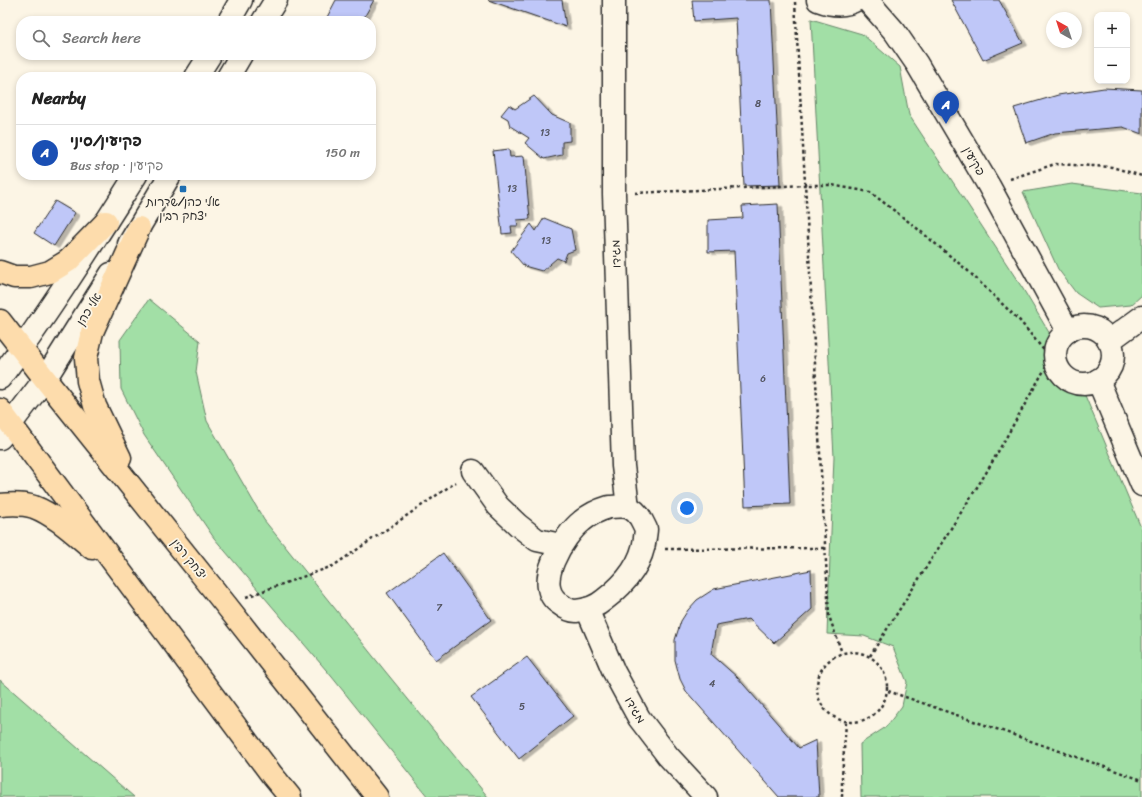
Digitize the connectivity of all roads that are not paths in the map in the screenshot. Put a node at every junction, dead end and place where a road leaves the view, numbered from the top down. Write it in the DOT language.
graph roads {
  1 [pos="241,0"];
  2 [pos="276,0"];
  3 [pos="614,0"];
  4 [pos="818,0"];
  5 [pos="856,0"];
  6 [pos="867,0"];
  7 [pos="232,16"];
  8 [pos="266,16"];
  9 [pos="207,60"];
  10 [pos="238,60"];
  11 [pos="199,72"];
  12 [pos="231,72"];
  13 [pos="133,180"];
  14 [pos="167,180"];
  15 [pos="106,222"];
  16 [pos="139,228"];
  17 [pos="0,272"];
  18 [pos="1142,318"];
  19 [pos="0,321"];
  20 [pos="1068,331"];
  21 [pos="1109,341"];
  22 [pos="22,349"];
  23 [pos="0,378"];
  24 [pos="45,379"];
  25 [pos="1098,380"];
  26 [pos="4,424"];
  27 [pos="473,471"];
  28 [pos="1142,485"];
  29 [pos="137,494"];
  30 [pos="0,505"];
  31 [pos="628,507"];
  32 [pos="561,545"];
  33 [pos="118,569"];
  34 [pos="587,609"];
  35 [pos="290,797"];
  36 [pos="376,797"];
  37 [pos="706,797"];
  1 -- 7 [label="street"];
  2 -- 8 [label="street"];
  3 -- 31 [label="street, מגידו"];
  4 -- 5 [label="street"];
  6 -- 20 [label="street, פקיעין"];
  9 -- 11 [label="street"];
  10 -- 12 [label="street"];
  13 -- 15 [label="street"];
  14 -- 16 [label="street, אלי כהן"];
  15 -- 17 [label="main road"];
  15 -- 22 [label="street"];
  16 -- 24 [label="street, אלי כהן"];
  16 -- 29 [label="main road"];
  18 -- 21 [label="street"];
  19 -- 22 [label="main road, יצחק רבין"];
  20 -- 21 [label="street"];
  20 -- 25 [label="street"];
  21 -- 25 [label="street"];
  22 -- 23 [label="street"];
  22 -- 24 [label="main road, יצחק רבין"];
  24 -- 26 [label="street, אלי כהן"];
  24 -- 29 [label="main road, יצחק רבין"];
  25 -- 28 [label="street"];
  26 -- 33 [label="main road"];
  27 -- 32 [label="street"];
  29 -- 36 [label="main road, יצחק רבין"];
  30 -- 33 [label="main road"];
  31 -- 32 [label="street"];
  31 -- 34 [label="street"];
  32 -- 34 [label="street"];
  33 -- 35 [label="main road"];
  34 -- 37 [label="street, מגידו"];
}
